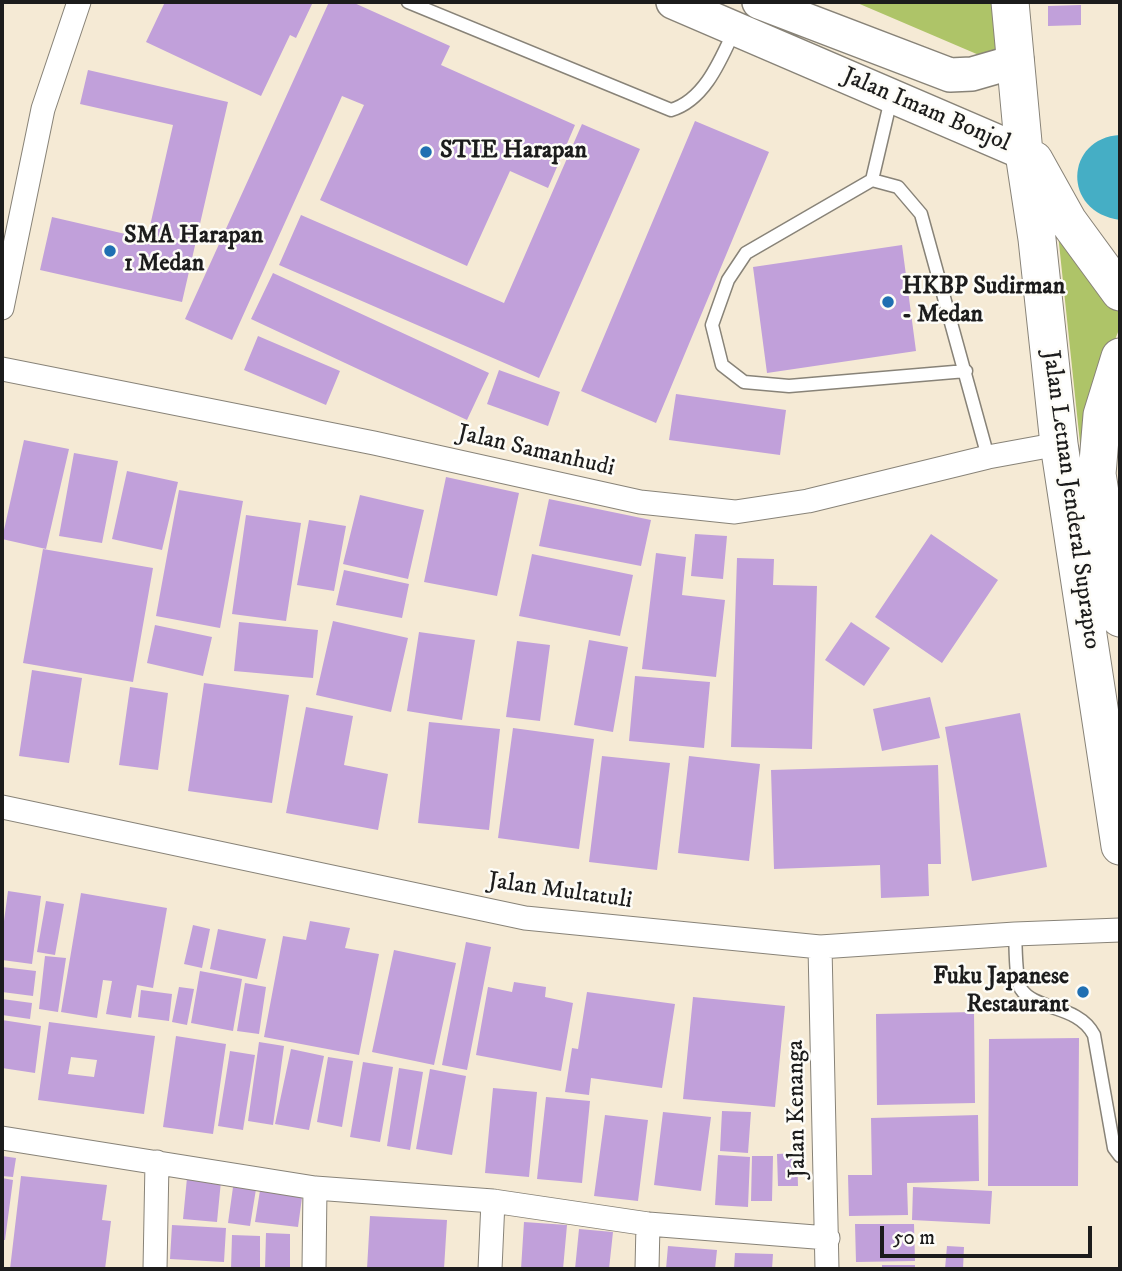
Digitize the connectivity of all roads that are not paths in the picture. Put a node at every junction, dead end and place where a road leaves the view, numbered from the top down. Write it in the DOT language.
graph roads {
  1 [pos="79,2"];
  2 [pos="408,2"];
  3 [pos="673,2"];
  4 [pos="759,2"];
  5 [pos="1010,2"];
  6 [pos="735,29"];
  7 [pos="1017,61"];
  8 [pos="892,96"];
  9 [pos="1024,153"];
  10 [pos="872,180"];
  11 [pos="1120,292"];
  12 [pos="2,308"];
  13 [pos="1120,357"];
  14 [pos="2,369"];
  15 [pos="966,372"];
  16 [pos="1059,444"];
  17 [pos="1120,447"];
  18 [pos="988,457"];
  19 [pos="1097,474"];
  20 [pos="1120,618"];
  21 [pos="2,807"];
  22 [pos="1120,846"];
  23 [pos="1120,930"];
  24 [pos="1016,934"];
  25 [pos="820,947"];
  26 [pos="2,1138"];
  27 [pos="1120,1156"];
  28 [pos="157,1162"];
  29 [pos="314,1188"];
  30 [pos="493,1201"];
  31 [pos="648,1224"];
  32 [pos="828,1238"];
  33 [pos="155,1269"];
  34 [pos="314,1269"];
  35 [pos="490,1269"];
  36 [pos="647,1269"];
  37 [pos="827,1269"];
  1 -- 12 [label="street"];
  2 -- 6 [label="lane"];
  3 -- 6 [label="main road, Jalan Imam Bonjol"];
  4 -- 7 [label="main road, Jalan Imam Bonjol"];
  5 -- 7 [label="main road, Jalan Letnan Jenderal Suprapto"];
  6 -- 8 [label="main road, Jalan Imam Bonjol"];
  7 -- 9 [label="main road, Jalan Letnan Jenderal Suprapto"];
  8 -- 9 [label="main road, Jalan Imam Bonjol"];
  8 -- 10 [label="lane"];
  9 -- 11 [label="main road, Jalan Imam Bonjol"];
  9 -- 16 [label="main road, Jalan Letnan Jenderal Suprapto"];
  10 -- 15 [label="lane"];
  10 -- 15 [label="lane"];
  13 -- 19 [label="main road, Jalan Letnan Jenderal Suprapto"];
  14 -- 18 [label="street, Jalan Samanhudi"];
  15 -- 18 [label="lane"];
  16 -- 18 [label="street, Jalan Samanhudi"];
  16 -- 22 [label="main road, Jalan Letnan Jenderal Suprapto"];
  17 -- 19 [label="main road"];
  19 -- 20 [label="main road, Jalan Letnan Jenderal Suprapto"];
  21 -- 25 [label="street, Jalan Multatuli"];
  23 -- 24 [label="street, Jalan Multatuli"];
  24 -- 25 [label="street, Jalan Multatuli"];
  24 -- 27 [label="lane"];
  25 -- 32 [label="street, Jalan Kenanga"];
  26 -- 28 [label="street"];
  28 -- 29 [label="street"];
  28 -- 33 [label="street"];
  29 -- 30 [label="street"];
  29 -- 34 [label="street"];
  30 -- 31 [label="street"];
  30 -- 35 [label="street"];
  31 -- 32 [label="street"];
  31 -- 36 [label="street"];
  32 -- 37 [label="street, Jalan Kenanga"];
}
